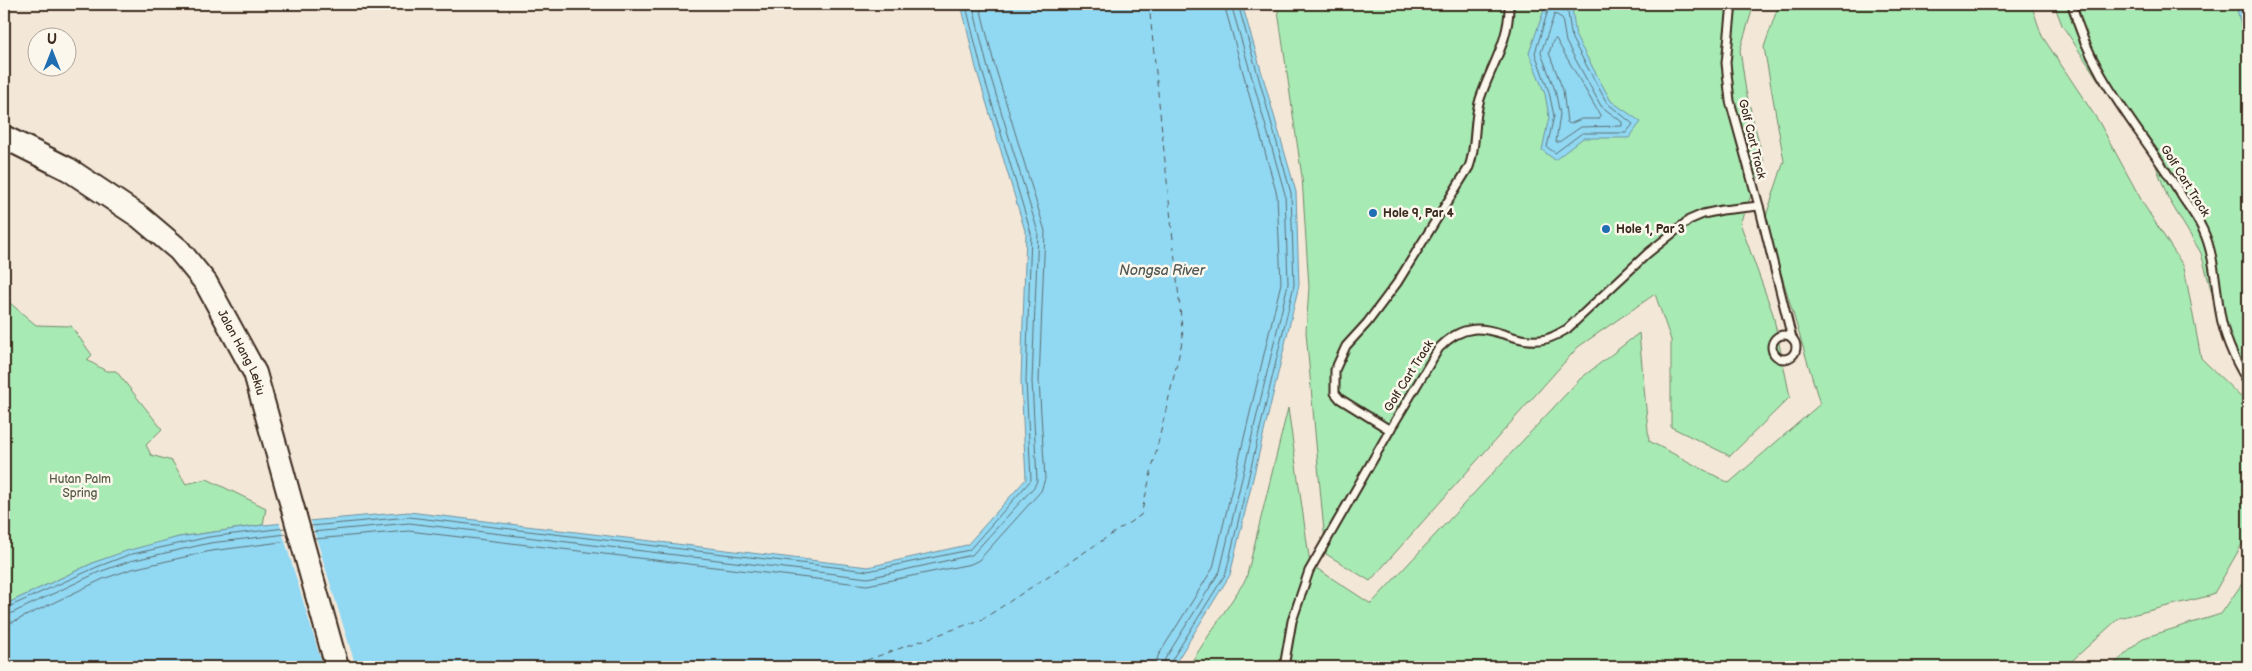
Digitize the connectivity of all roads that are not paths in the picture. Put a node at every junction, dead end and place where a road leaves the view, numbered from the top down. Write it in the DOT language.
graph roads {
  1 [pos="1509,4"];
  2 [pos="1732,4"];
  3 [pos="2072,4"];
  4 [pos="4,137"];
  5 [pos="1759,206"];
  6 [pos="1792,338"];
  7 [pos="2248,382"];
  8 [pos="1390,430"];
  9 [pos="337,667"];
  10 [pos="1284,667"];
  1 -- 8 [label="lane, Golf Cart Track"];
  2 -- 5 [label="lane, Golf Cart Track"];
  3 -- 7 [label="lane, Golf Cart Track"];
  4 -- 9 [label="highway, Jalan Hang Lekiu"];
  5 -- 6 [label="lane"];
  5 -- 8 [label="lane, Golf Cart Track"];
  8 -- 10 [label="lane"];
}
